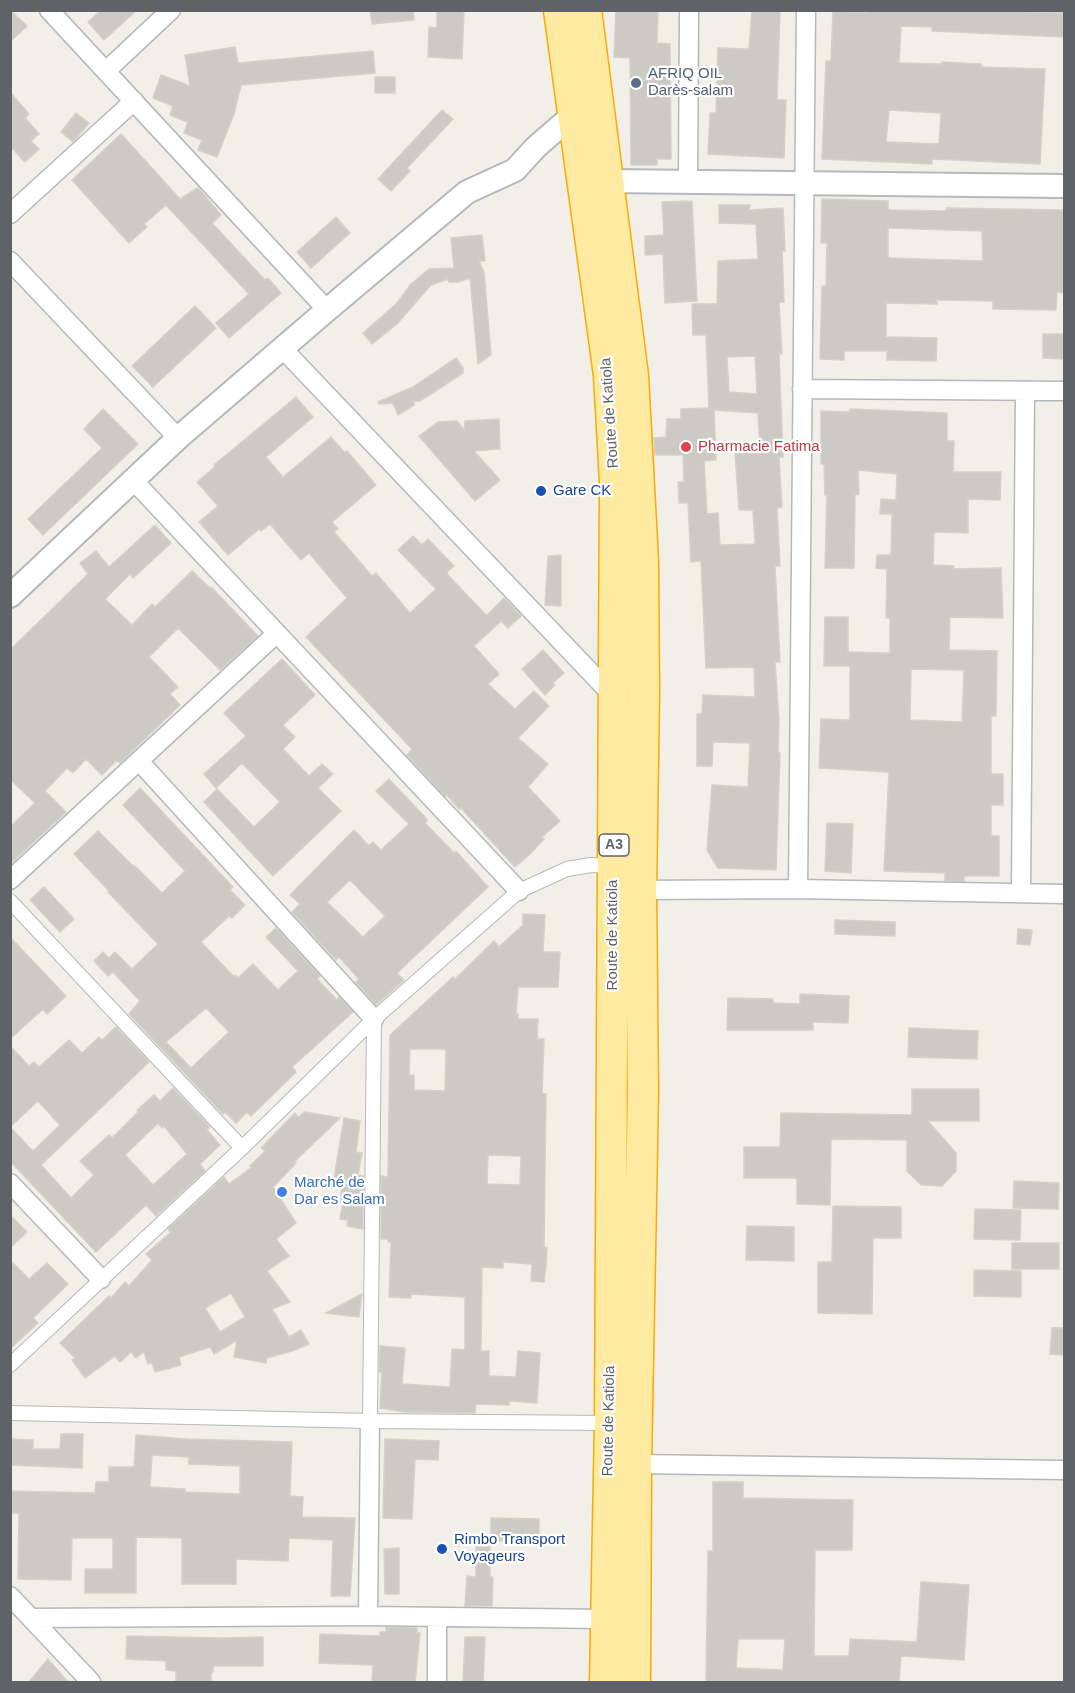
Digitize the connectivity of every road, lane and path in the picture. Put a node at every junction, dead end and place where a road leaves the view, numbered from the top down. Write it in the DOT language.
graph roads {
  1 [pos="49,10"];
  2 [pos="171,10"];
  3 [pos="559,10"];
  4 [pos="586,10"];
  5 [pos="689,10"];
  6 [pos="806,10"];
  7 [pos="106,71"];
  8 [pos="134,101"];
  9 [pos="573,115"];
  10 [pos="688,182"];
  11 [pos="595,183"];
  12 [pos="804,183"];
  13 [pos="1065,186"];
  14 [pos="10,214"];
  15 [pos="10,261"];
  16 [pos="327,310"];
  17 [pos="282,348"];
  18 [pos="802,389"];
  19 [pos="1025,391"];
  20 [pos="1065,391"];
  21 [pos="178,438"];
  22 [pos="133,480"];
  23 [pos="10,597"];
  24 [pos="277,633"];
  25 [pos="615,698"];
  26 [pos="139,761"];
  27 [pos="613,866"];
  28 [pos="10,880"];
  29 [pos="798,889"];
  30 [pos="641,890"];
  31 [pos="519,891"];
  32 [pos="1021,892"];
  33 [pos="1065,894"];
  34 [pos="10,901"];
  35 [pos="374,1019"];
  36 [pos="242,1148"];
  37 [pos="10,1183"];
  38 [pos="101,1279"];
  39 [pos="10,1365"];
  40 [pos="10,1413"];
  41 [pos="370,1421"];
  42 [pos="610,1423"];
  43 [pos="636,1464"];
  44 [pos="1065,1470"];
  45 [pos="10,1596"];
  46 [pos="368,1616"];
  47 [pos="437,1617"];
  48 [pos="31,1618"];
  49 [pos="605,1619"];
  50 [pos="92,1683"];
  51 [pos="437,1683"];
  52 [pos="605,1683"];
  53 [pos="634,1683"];
  1 -- 7 [label="street"];
  2 -- 7 [label="street"];
  3 -- 9 [label="highway, Route de Katiola / A3"];
  4 -- 11 [label="highway, Route de Katiola / A3"];
  5 -- 10 [label="street"];
  6 -- 12 [label="street"];
  7 -- 8 [label="street"];
  8 -- 14 [label="street"];
  8 -- 16 [label="street"];
  9 -- 11 [label="highway, Route de Katiola / A3"];
  9 -- 16 [label="street"];
  10 -- 11 [label="street"];
  10 -- 12 [label="street"];
  11 -- 25 [label="highway, Route de Katiola / A3"];
  11 -- 30 [label="highway, Route de Katiola / A3"];
  12 -- 13 [label="street"];
  12 -- 18 [label="street"];
  15 -- 21 [label="street"];
  16 -- 17 [label="street"];
  17 -- 21 [label="street"];
  17 -- 25 [label="street"];
  18 -- 19 [label="street"];
  18 -- 29 [label="street"];
  19 -- 20 [label="street"];
  19 -- 32 [label="street"];
  21 -- 22 [label="street"];
  22 -- 23 [label="street"];
  22 -- 24 [label="street"];
  24 -- 26 [label="street"];
  24 -- 31 [label="street"];
  25 -- 27 [label="highway, Route de Katiola / A3"];
  26 -- 28 [label="street"];
  26 -- 35 [label="street"];
  27 -- 31 [label="street"];
  27 -- 42 [label="highway, Route de Katiola / A3"];
  29 -- 30 [label="street"];
  29 -- 32 [label="street"];
  30 -- 43 [label="highway, Route de Katiola / A3"];
  31 -- 35 [label="street"];
  32 -- 33 [label="street"];
  34 -- 36 [label="street"];
  35 -- 36 [label="street"];
  35 -- 41 [label="street"];
  36 -- 38 [label="street"];
  37 -- 38 [label="street"];
  38 -- 39 [label="street"];
  40 -- 41 [label="street"];
  41 -- 42 [label="street"];
  41 -- 46 [label="street"];
  42 -- 49 [label="highway, Route de Katiola / A3"];
  43 -- 44 [label="street"];
  43 -- 53 [label="highway, Route de Katiola / A3"];
  45 -- 48 [label="street"];
  46 -- 47 [label="street"];
  46 -- 48 [label="street"];
  47 -- 49 [label="street"];
  47 -- 51 [label="street"];
  48 -- 50 [label="street"];
  49 -- 52 [label="highway, Route de Katiola / A3"];
}
